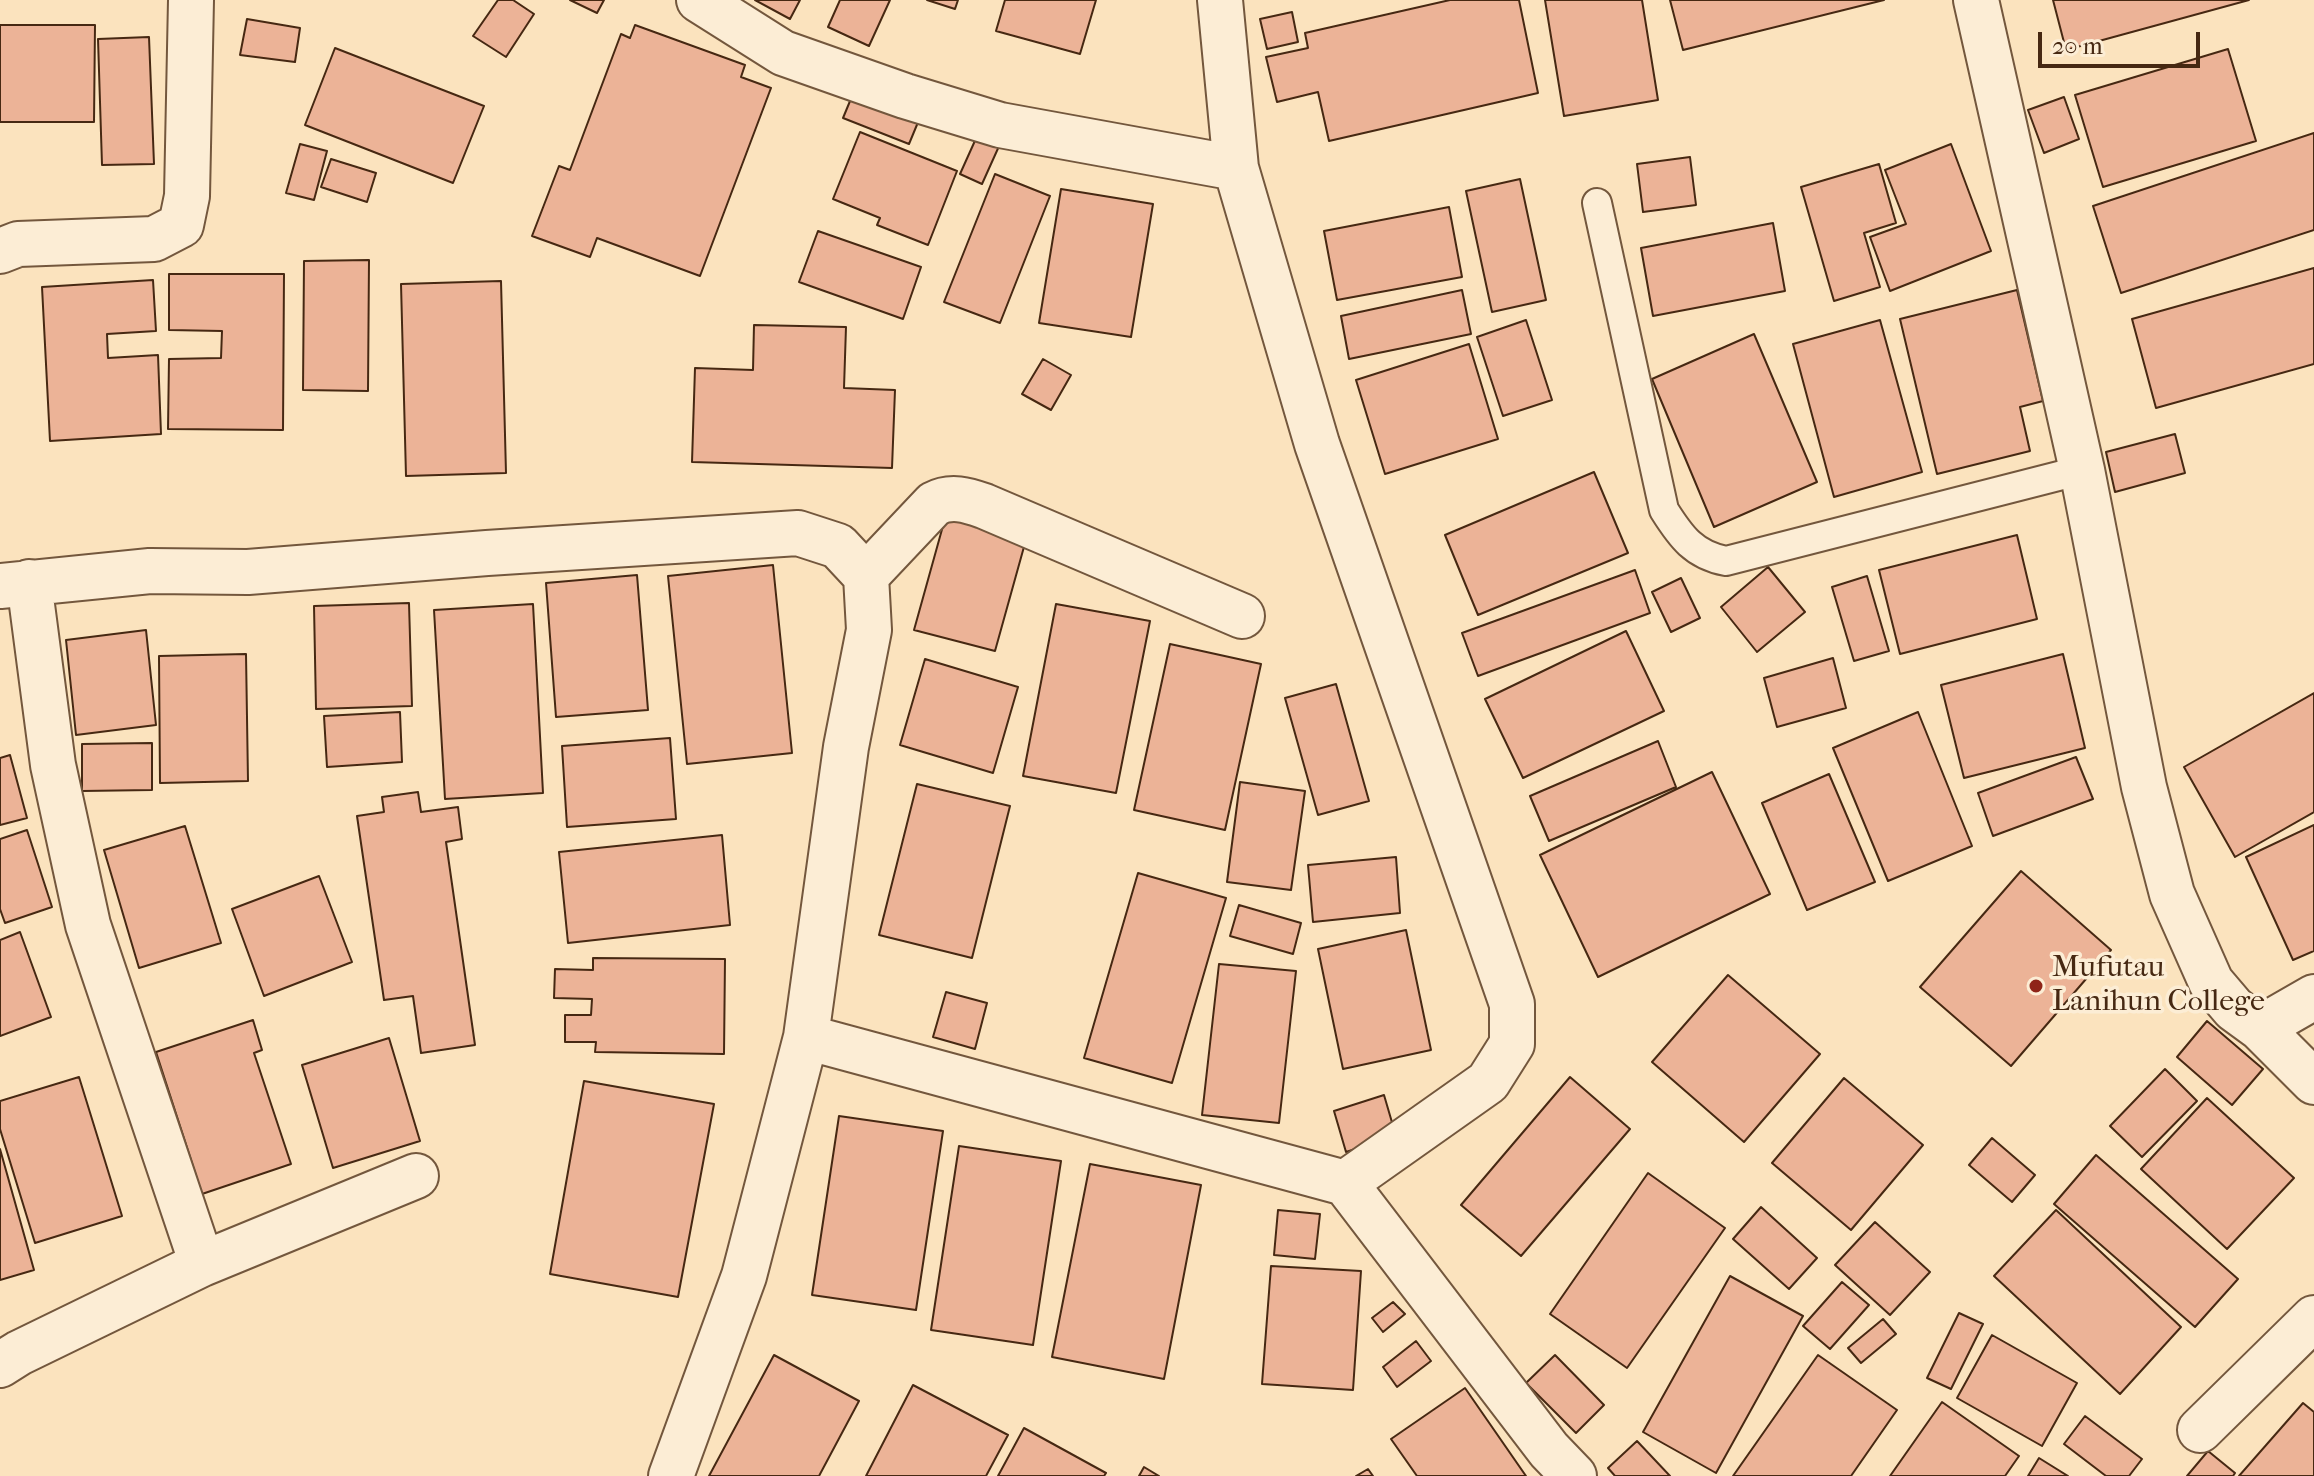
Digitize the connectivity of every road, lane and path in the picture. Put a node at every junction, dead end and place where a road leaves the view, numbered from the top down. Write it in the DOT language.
graph roads {
  1 [pos="191,0"];
  2 [pos="699,0"];
  3 [pos="1220,0"];
  4 [pos="1976,0"];
  5 [pos="1236,168"];
  6 [pos="1597,203"];
  7 [pos="0,251"];
  8 [pos="2082,470"];
  9 [pos="866,576"];
  10 [pos="7,582"];
  11 [pos="1242,616"];
  12 [pos="2314,997"];
  13 [pos="2260,1028"];
  14 [pos="806,1037"];
  15 [pos="2314,1082"];
  16 [pos="416,1176"];
  17 [pos="1345,1183"];
  18 [pos="202,1264"];
  19 [pos="2314,1318"];
  20 [pos="0,1365"];
  21 [pos="2200,1430"];
  22 [pos="671,1476"];
  23 [pos="1574,1476"];
  1 -- 7 [label="street"];
  2 -- 5 [label="street"];
  3 -- 5 [label="street"];
  4 -- 8 [label="street"];
  5 -- 17 [label="street"];
  6 -- 8 [label="lane"];
  8 -- 13 [label="street"];
  9 -- 10 [label="street"];
  9 -- 11 [label="street"];
  9 -- 14 [label="street"];
  10 -- 18 [label="street"];
  12 -- 13 [label="street"];
  13 -- 15 [label="street"];
  14 -- 17 [label="street"];
  14 -- 22 [label="street"];
  16 -- 18 [label="street"];
  17 -- 23 [label="street"];
  18 -- 20 [label="street"];
  19 -- 21 [label="street"];
}
